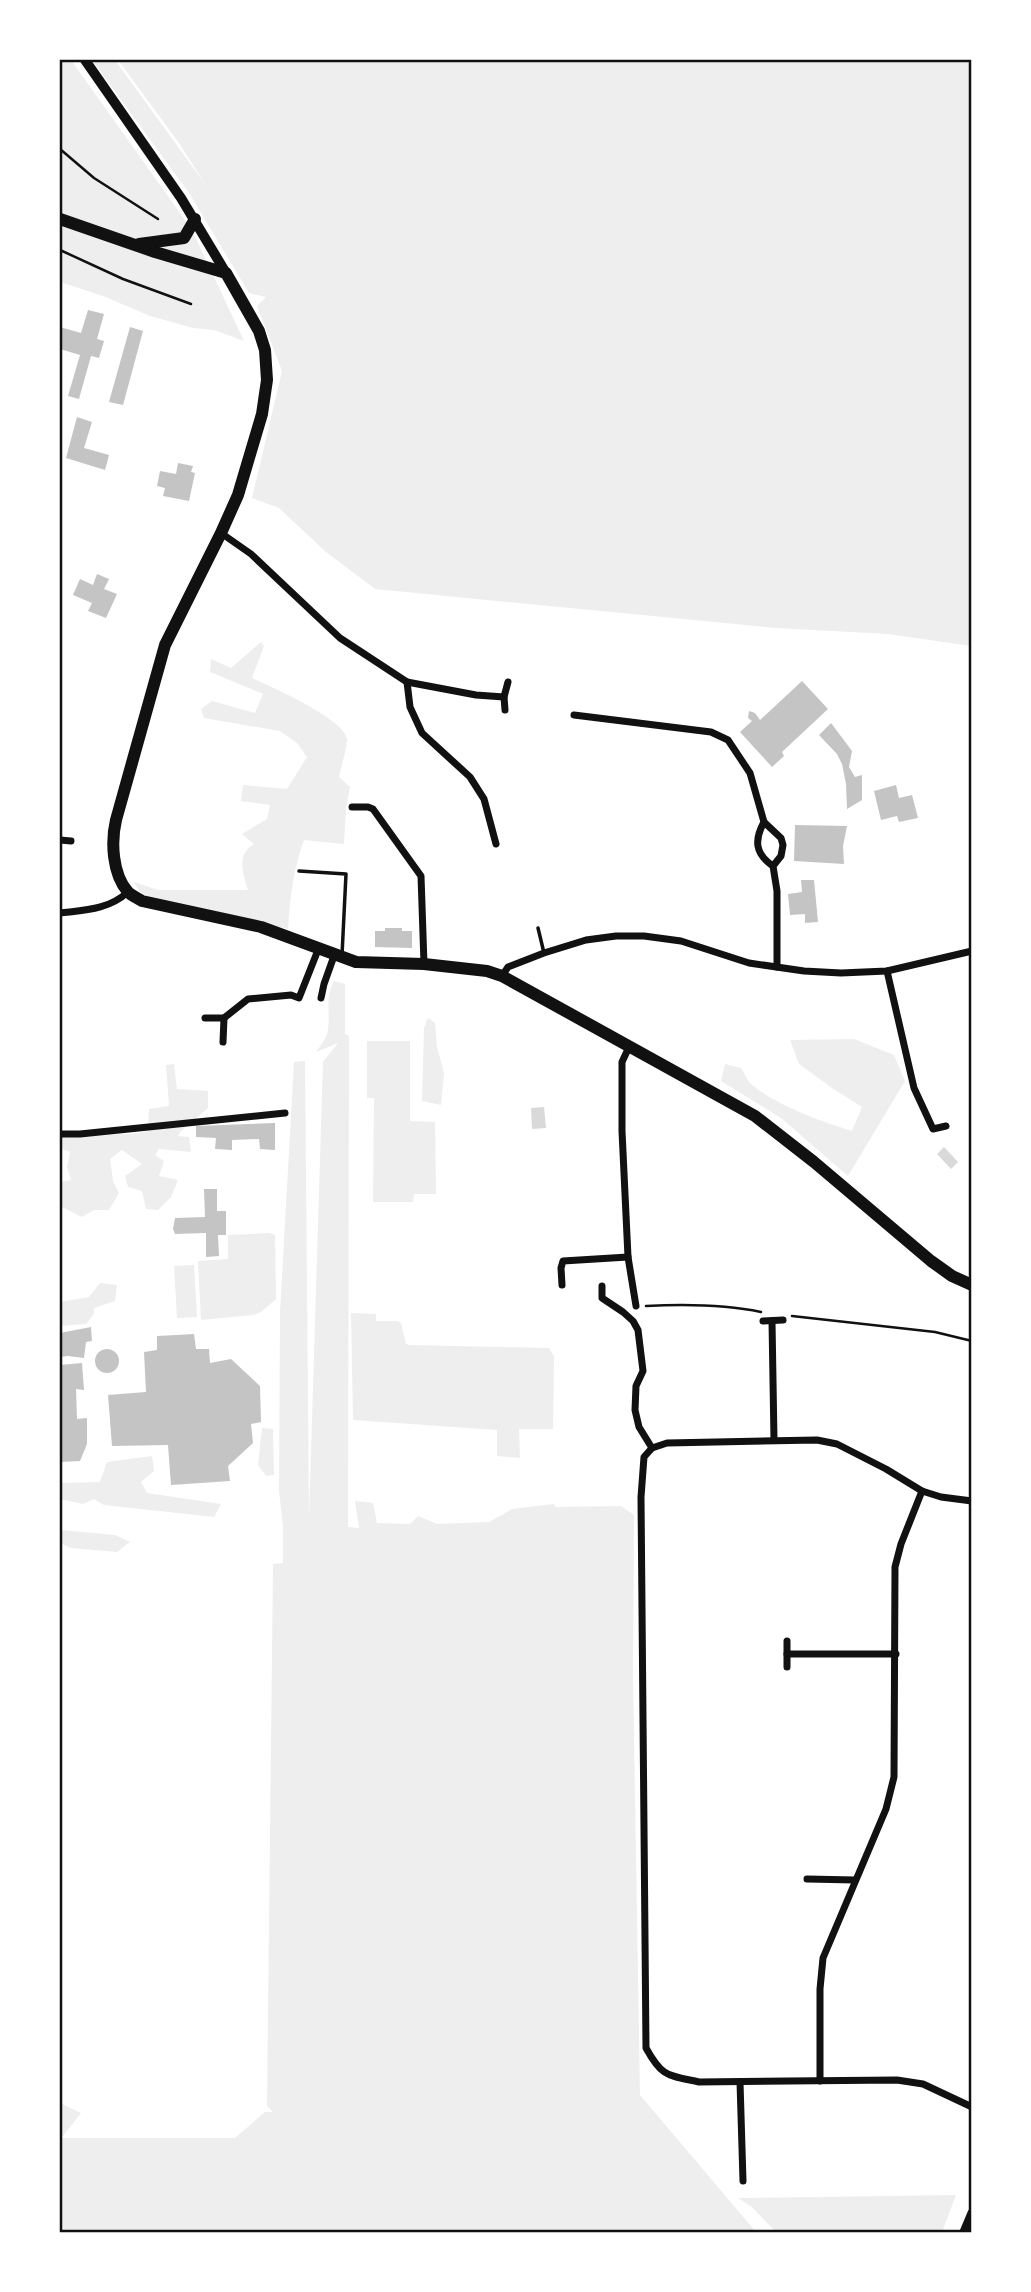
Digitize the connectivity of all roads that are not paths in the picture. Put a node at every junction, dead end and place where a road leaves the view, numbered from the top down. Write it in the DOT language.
graph roads {
  1 [pos="85,60"];
  2 [pos="60,219"];
  3 [pos="195,219"];
  4 [pos="131,244"];
  5 [pos="226,273"];
  6 [pos="221,533"];
  7 [pos="407,682"];
  8 [pos="508,682"];
  9 [pos="504,697"];
  10 [pos="505,710"];
  11 [pos="573,715"];
  12 [pos="352,807"];
  13 [pos="764,822"];
  14 [pos="60,840"];
  15 [pos="71,841"];
  16 [pos="496,844"];
  17 [pos="773,866"];
  18 [pos="299,871"];
  19 [pos="128,892"];
  20 [pos="60,913"];
  21 [pos="538,929"];
  22 [pos="318,950"];
  23 [pos="971,951"];
  24 [pos="544,953"];
  25 [pos="338,956"];
  26 [pos="424,964"];
  27 [pos="777,967"];
  28 [pos="887,971"];
  29 [pos="502,976"];
  30 [pos="321,999"];
  31 [pos="205,1018"];
  32 [pos="224,1018"];
  33 [pos="223,1042"];
  34 [pos="629,1047"];
  35 [pos="285,1113"];
  36 [pos="946,1126"];
  37 [pos="60,1134"];
  38 [pos="628,1257"];
  39 [pos="562,1284"];
  40 [pos="971,1285"];
  41 [pos="603,1286"];
  42 [pos="636,1306"];
  43 [pos="771,1317"];
  44 [pos="784,1318"];
  45 [pos="763,1321"];
  46 [pos="774,1440"];
  47 [pos="652,1448"];
  48 [pos="922,1491"];
  49 [pos="971,1501"];
  50 [pos="787,1641"];
  51 [pos="787,1654"];
  52 [pos="896,1654"];
  53 [pos="788,1667"];
  54 [pos="807,1879"];
  55 [pos="855,1880"];
  56 [pos="820,2081"];
  57 [pos="740,2082"];
  58 [pos="971,2107"];
  59 [pos="743,2181"];
  60 [pos="971,2213"];
  61 [pos="964,2232"];
  1 -- 3 [label="main road"];
  2 -- 4 [label="main road"];
  3 -- 4 [label="main road"];
  3 -- 5 [label="main road"];
  4 -- 5 [label="main road"];
  5 -- 6 [label="main road"];
  6 -- 7 [label="street"];
  6 -- 19 [label="main road"];
  7 -- 9 [label="street"];
  7 -- 16 [label="street"];
  8 -- 9 [label="street"];
  9 -- 10 [label="street"];
  11 -- 13 [label="street"];
  12 -- 26 [label="street"];
  13 -- 17 [label="street"];
  13 -- 17 [label="street"];
  14 -- 15 [label="street"];
  17 -- 27 [label="street"];
  18 -- 25 [label="lane"];
  19 -- 20 [label="street"];
  19 -- 22 [label="main road"];
  21 -- 24 [label="lane"];
  22 -- 25 [label="main road"];
  22 -- 32 [label="street"];
  23 -- 28 [label="street"];
  24 -- 27 [label="street"];
  24 -- 29 [label="street"];
  25 -- 26 [label="main road"];
  25 -- 30 [label="street"];
  26 -- 29 [label="main road"];
  27 -- 28 [label="street"];
  28 -- 36 [label="street"];
  29 -- 34 [label="main road"];
  31 -- 32 [label="street"];
  32 -- 33 [label="street"];
  34 -- 38 [label="street"];
  34 -- 40 [label="main road"];
  35 -- 37 [label="street"];
  38 -- 39 [label="street"];
  38 -- 42 [label="street"];
  41 -- 47 [label="street"];
  43 -- 44 [label="street"];
  43 -- 45 [label="street"];
  43 -- 46 [label="street"];
  46 -- 47 [label="street"];
  46 -- 48 [label="street"];
  47 -- 57 [label="street"];
  48 -- 49 [label="street"];
  48 -- 52 [label="street"];
  50 -- 51 [label="street"];
  51 -- 52 [label="street"];
  51 -- 53 [label="street"];
  52 -- 55 [label="street"];
  54 -- 55 [label="street"];
  55 -- 56 [label="street"];
  56 -- 57 [label="street"];
  56 -- 58 [label="street"];
  57 -- 59 [label="street"];
  60 -- 61 [label="street"];
}
